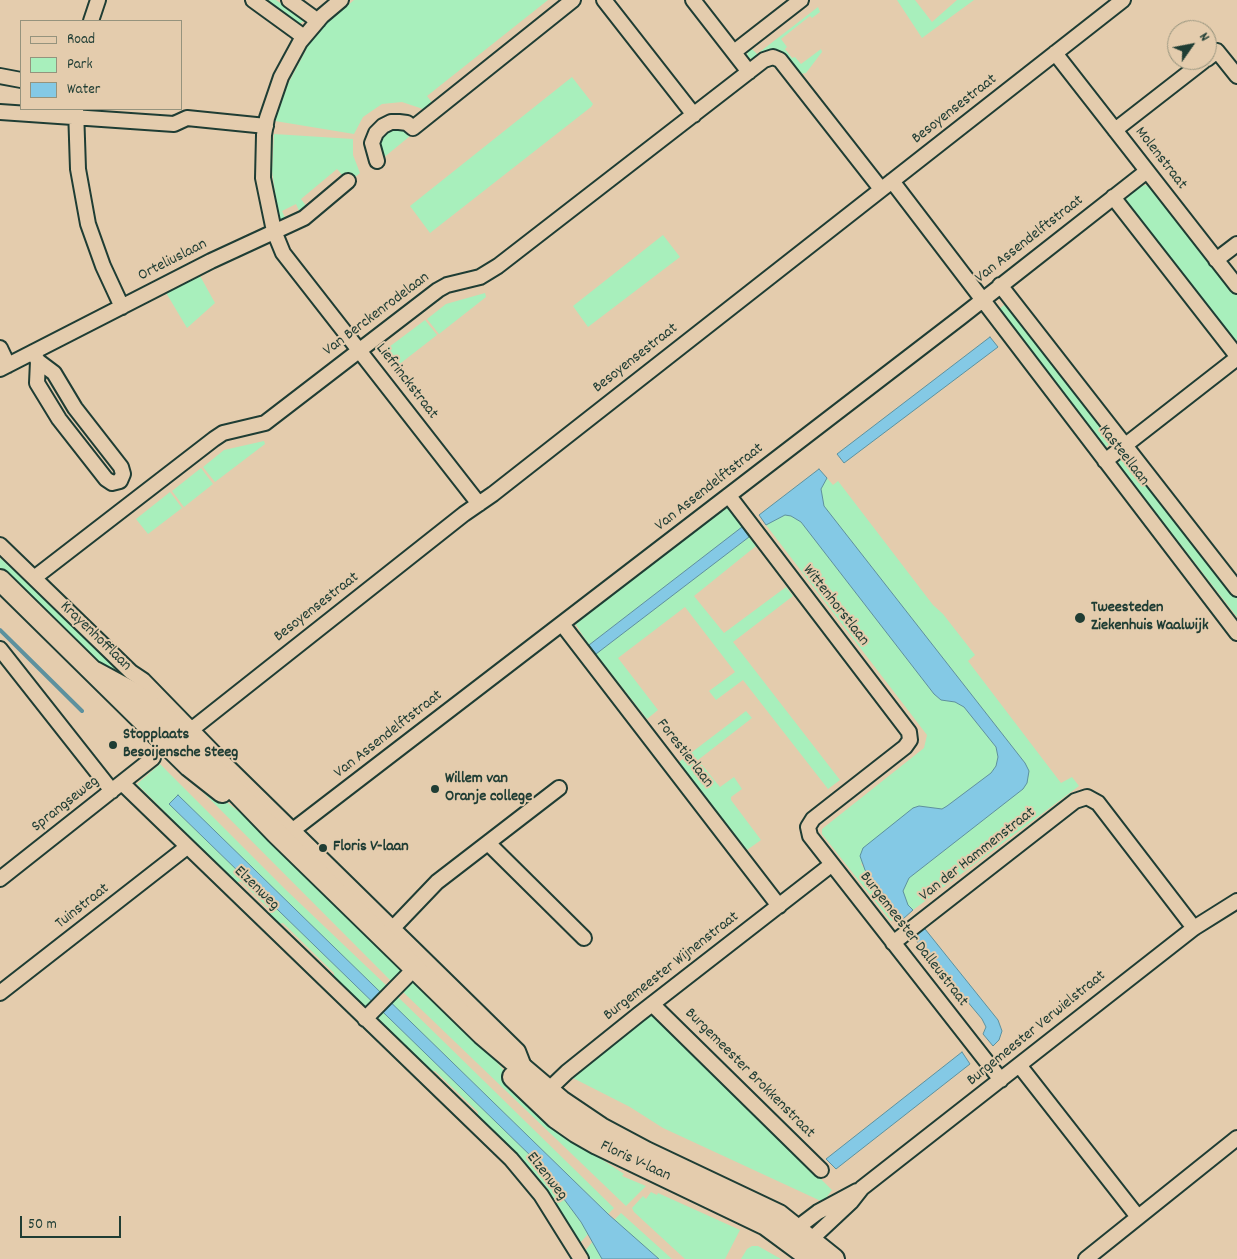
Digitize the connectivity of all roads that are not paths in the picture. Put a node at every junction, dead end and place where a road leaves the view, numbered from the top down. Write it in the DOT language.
graph roads {
  1 [pos="98,0"];
  2 [pos="253,0"];
  3 [pos="290,0"];
  4 [pos="341,0"];
  5 [pos="573,0"];
  6 [pos="604,0"];
  7 [pos="693,0"];
  8 [pos="801,0"];
  9 [pos="1123,0"];
  10 [pos="90,20"];
  11 [pos="318,21"];
  12 [pos="304,37"];
  13 [pos="1217,51"];
  14 [pos="734,52"];
  15 [pos="1055,53"];
  16 [pos="764,60"];
  17 [pos="1192,70"];
  18 [pos="749,72"];
  19 [pos="0,76"];
  20 [pos="1237,76"];
  21 [pos="20,80"];
  22 [pos="0,112"];
  23 [pos="75,113"];
  24 [pos="183,113"];
  25 [pos="694,115"];
  26 [pos="266,126"];
  27 [pos="1115,130"];
  28 [pos="377,161"];
  29 [pos="1147,171"];
  30 [pos="348,181"];
  31 [pos="886,185"];
  32 [pos="1113,197"];
  33 [pos="274,231"];
  34 [pos="1237,244"];
  35 [pos="1216,260"];
  36 [pos="1000,285"];
  37 [pos="1237,286"];
  38 [pos="982,300"];
  39 [pos="122,307"];
  40 [pos="0,348"];
  41 [pos="360,350"];
  42 [pos="35,357"];
  43 [pos="1237,357"];
  44 [pos="4,367"];
  45 [pos="1125,446"];
  46 [pos="1105,461"];
  47 [pos="728,496"];
  48 [pos="479,504"];
  49 [pos="0,545"];
  50 [pos="34,578"];
  51 [pos="0,580"];
  52 [pos="1237,589"];
  53 [pos="562,624"];
  54 [pos="1237,633"];
  55 [pos="0,649"];
  56 [pos="182,737"];
  57 [pos="153,758"];
  58 [pos="117,787"];
  59 [pos="559,788"];
  60 [pos="813,819"];
  61 [pos="293,830"];
  62 [pos="488,843"];
  63 [pos="187,847"];
  64 [pos="831,865"];
  65 [pos="0,879"];
  66 [pos="1237,901"];
  67 [pos="779,906"];
  68 [pos="393,928"];
  69 [pos="1194,928"];
  70 [pos="584,938"];
  71 [pos="893,943"];
  72 [pos="415,968"];
  73 [pos="0,993"];
  74 [pos="652,1004"];
  75 [pos="365,1019"];
  76 [pos="482,1034"];
  77 [pos="1019,1065"];
  78 [pos="525,1072"];
  79 [pos="1001,1080"];
  80 [pos="542,1096"];
  81 [pos="1237,1138"];
  82 [pos="822,1170"];
  83 [pos="862,1188"];
  84 [pos="1138,1217"];
  85 [pos="790,1232"];
  86 [pos="808,1249"];
  87 [pos="576,1257"];
  88 [pos="834,1259"];
  89 [pos="1086,1259"];
  1 -- 10 [label="street"];
  2 -- 12 [label="street"];
  3 -- 11 [label="street"];
  4 -- 11 [label="street, Liefrinckstraat"];
  5 -- 28 [label="street"];
  6 -- 25 [label="street"];
  7 -- 14 [label="street"];
  8 -- 14 [label="street"];
  9 -- 15 [label="street, Besoyensestraat"];
  11 -- 12 [label="street, Liefrinckstraat"];
  12 -- 26 [label="street, Liefrinckstraat"];
  13 -- 20 [label="street"];
  14 -- 18 [label="street"];
  15 -- 27 [label="street, Molenstraat"];
  15 -- 31 [label="street, Besoyensestraat"];
  16 -- 18 [label="street, Van Berckenrodelaan"];
  16 -- 31 [label="street, Kasteellaan"];
  17 -- 27 [label="street"];
  18 -- 25 [label="street, Van Berckenrodelaan"];
  19 -- 21 [label="street"];
  22 -- 23 [label="street"];
  23 -- 24 [label="street"];
  23 -- 39 [label="street"];
  24 -- 26 [label="street"];
  25 -- 41 [label="street, Van Berckenrodelaan"];
  26 -- 33 [label="street, Liefrinckstraat"];
  27 -- 29 [label="street, Molenstraat"];
  29 -- 32 [label="street, Van Assendelftstraat"];
  29 -- 35 [label="street, Molenstraat"];
  30 -- 33 [label="street, Orteliuslaan"];
  31 -- 38 [label="street, Kasteellaan"];
  31 -- 48 [label="street, Besoyensestraat"];
  32 -- 36 [label="street, Van Assendelftstraat"];
  32 -- 43 [label="street"];
  33 -- 39 [label="street, Orteliuslaan"];
  33 -- 41 [label="street, Liefrinckstraat"];
  34 -- 35 [label="street"];
  35 -- 37 [label="street, Molenstraat"];
  36 -- 38 [label="street, Van Assendelftstraat"];
  36 -- 45 [label="street, Kasteellaan"];
  38 -- 46 [label="street, Kasteellaan"];
  38 -- 47 [label="street, Van Assendelftstraat"];
  39 -- 42 [label="street, Orteliuslaan"];
  40 -- 44 [label="street, Orteliuslaan"];
  41 -- 48 [label="street, Liefrinckstraat"];
  41 -- 50 [label="street, Van Berckenrodelaan"];
  42 -- 42 [label="street"];
  42 -- 44 [label="street, Orteliuslaan"];
  43 -- 45 [label="street"];
  45 -- 46 [label="street"];
  45 -- 52 [label="street, Kasteellaan"];
  46 -- 54 [label="street, Kasteellaan"];
  47 -- 53 [label="street, Van Assendelftstraat"];
  47 -- 60 [label="street, Wittenhorstlaan"];
  48 -- 56 [label="street, Besoyensestraat"];
  49 -- 50 [label="street, Krayenhofflaan"];
  50 -- 56 [label="street, Krayenhofflaan"];
  51 -- 56 [label="street, Krayenhofflaan"];
  53 -- 61 [label="street, Van Assendelftstraat"];
  53 -- 67 [label="street, Forestierlaan"];
  55 -- 58 [label="street, Elzenweg"];
  56 -- 61 [label="street, Floris V-laan"];
  56 -- 72 [label="street, Floris V-laan"];
  57 -- 58 [label="street, Sprangseweg"];
  58 -- 63 [label="street, Elzenweg"];
  58 -- 65 [label="street, Sprangseweg"];
  59 -- 62 [label="street"];
  60 -- 64 [label="street, Burgemeester Dalleustraat"];
  61 -- 68 [label="street, Floris V-laan"];
  62 -- 68 [label="street"];
  62 -- 70 [label="street"];
  63 -- 73 [label="street, Tuinstraat"];
  63 -- 75 [label="street, Elzenweg"];
  64 -- 67 [label="street, Burgemeester Wijnenstraat"];
  64 -- 71 [label="street, Burgemeester Dalleustraat"];
  66 -- 69 [label="street, Burgemeester Verwielstraat"];
  67 -- 74 [label="street, Burgemeester Wijnenstraat"];
  68 -- 78 [label="street, Floris V-laan"];
  69 -- 71 [label="street, Van der Hammenstraat"];
  69 -- 77 [label="street, Burgemeester Verwielstraat"];
  71 -- 79 [label="street, Burgemeester Dalleustraat"];
  72 -- 75 [label="street"];
  72 -- 76 [label="street, Floris V-laan"];
  74 -- 80 [label="street, Burgemeester Wijnenstraat"];
  74 -- 82 [label="street, Burgemeester Brokkenstraat"];
  75 -- 87 [label="street, Elzenweg"];
  76 -- 78 [label="street, Floris V-laan"];
  76 -- 80 [label="street, Floris V-laan"];
  77 -- 79 [label="street, Burgemeester Verwielstraat"];
  77 -- 84 [label="street"];
  78 -- 80 [label="street, Floris V-laan"];
  79 -- 83 [label="street, Burgemeester Verwielstraat"];
  80 -- 85 [label="street, Floris V-laan"];
  81 -- 84 [label="street"];
  83 -- 85 [label="street, Burgemeester Verwielstraat"];
  83 -- 86 [label="street, Burgemeester Verwielstraat"];
  84 -- 89 [label="street"];
  85 -- 86 [label="street, Floris V-laan"];
  86 -- 88 [label="street, Floris V-laan"];
}
